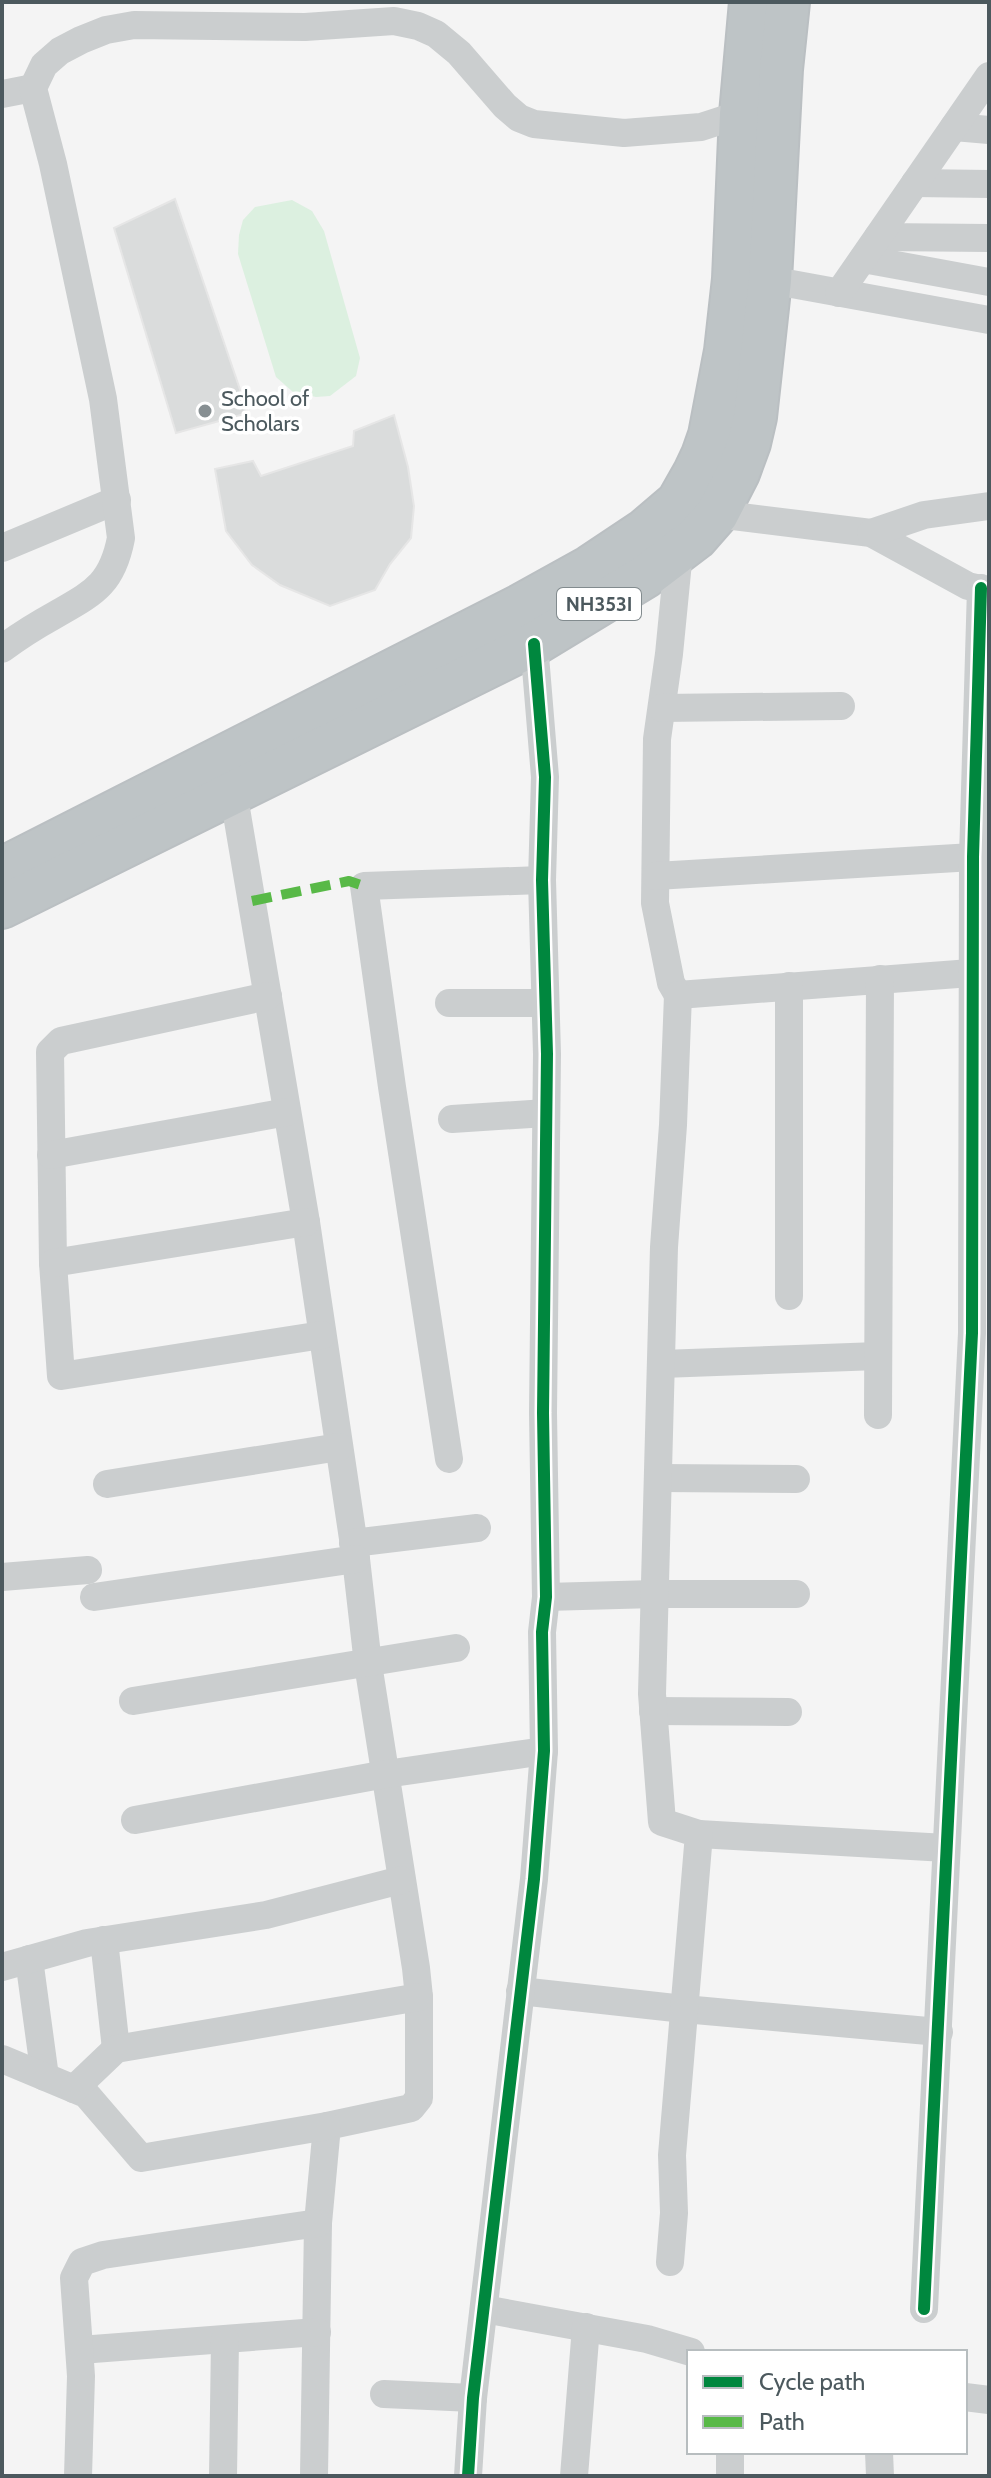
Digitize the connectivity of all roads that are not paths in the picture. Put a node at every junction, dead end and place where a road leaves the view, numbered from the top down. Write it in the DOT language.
graph roads {
  1 [pos="751,2"];
  2 [pos="788,2"];
  3 [pos="989,76"];
  4 [pos="33,88"];
  5 [pos="2,94"];
  6 [pos="741,114"];
  7 [pos="954,127"];
  8 [pos="989,130"];
  9 [pos="915,183"];
  10 [pos="989,184"];
  11 [pos="989,238"];
  12 [pos="870,248"];
  13 [pos="770,280"];
  14 [pos="989,282"];
  15 [pos="839,293"];
  16 [pos="989,320"];
  17 [pos="117,500"];
  18 [pos="989,506"];
  19 [pos="697,508"];
  20 [pos="871,533"];
  21 [pos="2,548"];
  22 [pos="679,552"];
  23 [pos="985,590"];
  24 [pos="534,644"];
  25 [pos="2,649"];
  26 [pos="841,706"];
  27 [pos="662,708"];
  28 [pos="233,791"];
  29 [pos="973,857"];
  30 [pos="2,869"];
  31 [pos="656,876"];
  32 [pos="542,880"];
  33 [pos="2,907"];
  34 [pos="971,973"];
  35 [pos="880,979"];
  36 [pos="789,986"];
  37 [pos="678,995"];
  38 [pos="268,996"];
  39 [pos="449,1003"];
  40 [pos="545,1003"];
  41 [pos="287,1112"];
  42 [pos="546,1113"];
  43 [pos="452,1119"];
  44 [pos="51,1155"];
  45 [pos="306,1222"];
  46 [pos="53,1263"];
  47 [pos="789,1296"];
  48 [pos="322,1335"];
  49 [pos="878,1356"];
  50 [pos="662,1364"];
  51 [pos="878,1415"];
  52 [pos="339,1447"];
  53 [pos="449,1459"];
  54 [pos="659,1478"];
  55 [pos="796,1479"];
  56 [pos="107,1484"];
  57 [pos="477,1528"];
  58 [pos="354,1551"];
  59 [pos="2,1577"];
  60 [pos="655,1594"];
  61 [pos="796,1594"];
  62 [pos="546,1597"];
  63 [pos="456,1648"];
  64 [pos="368,1664"];
  65 [pos="133,1701"];
  66 [pos="653,1711"];
  67 [pos="788,1712"];
  68 [pos="544,1751"];
  69 [pos="386,1774"];
  70 [pos="135,1820"];
  71 [pos="699,1834"];
  72 [pos="946,1848"];
  73 [pos="401,1880"];
  74 [pos="104,1940"];
  75 [pos="15,1963"];
  76 [pos="520,1991"];
  77 [pos="419,1997"];
  78 [pos="684,2009"];
  79 [pos="939,2032"];
  80 [pos="116,2049"];
  81 [pos="2,2059"];
  82 [pos="45,2077"];
  83 [pos="74,2089"];
  84 [pos="327,2126"];
  85 [pos="318,2223"];
  86 [pos="670,2262"];
  87 [pos="484,2309"];
  88 [pos="924,2309"];
  89 [pos="586,2327"];
  90 [pos="317,2332"];
  91 [pos="225,2340"];
  92 [pos="80,2350"];
  93 [pos="687,2351"];
  94 [pos="384,2394"];
  95 [pos="967,2397"];
  96 [pos="473,2398"];
  97 [pos="989,2400"];
  98 [pos="730,2454"];
  99 [pos="879,2454"];
  100 [pos="78,2476"];
  101 [pos="223,2476"];
  102 [pos="314,2476"];
  103 [pos="468,2476"];
  104 [pos="574,2476"];
  105 [pos="730,2476"];
  106 [pos="880,2476"];
  1 -- 6 [label="highway, NH353I"];
  2 -- 13 [label="highway, NH353I"];
  3 -- 7 [label="street"];
  4 -- 5 [label="street"];
  4 -- 6 [label="street"];
  4 -- 17 [label="street"];
  6 -- 19 [label="highway, NH353I"];
  7 -- 8 [label="street"];
  7 -- 9 [label="street"];
  9 -- 10 [label="street"];
  9 -- 12 [label="street"];
  11 -- 12 [label="street"];
  12 -- 14 [label="street"];
  12 -- 15 [label="street"];
  13 -- 15 [label="street"];
  13 -- 19 [label="highway, NH353I"];
  15 -- 16 [label="street"];
  17 -- 21 [label="street"];
  17 -- 25 [label="street"];
  18 -- 20 [label="street"];
  19 -- 20 [label="street"];
  19 -- 22 [label="highway, NH353I"];
  19 -- 30 [label="highway, NH353I"];
  20 -- 23 [label="street"];
  22 -- 24 [label="highway, NH353I"];
  22 -- 27 [label="street"];
  23 -- 29 [label="street"];
  24 -- 28 [label="highway, NH353I"];
  24 -- 32 [label="street"];
  26 -- 27 [label="street"];
  27 -- 31 [label="street"];
  28 -- 33 [label="highway, NH353I"];
  28 -- 38 [label="street"];
  29 -- 31 [label="street"];
  29 -- 34 [label="street"];
  31 -- 37 [label="street"];
  32 -- 40 [label="street"];
  32 -- 53 [label="street"];
  34 -- 35 [label="street"];
  34 -- 72 [label="street"];
  35 -- 36 [label="street"];
  35 -- 49 [label="street"];
  36 -- 37 [label="street"];
  36 -- 47 [label="street"];
  37 -- 50 [label="street"];
  38 -- 41 [label="street"];
  38 -- 44 [label="street"];
  39 -- 40 [label="street"];
  40 -- 42 [label="street"];
  41 -- 44 [label="street"];
  41 -- 45 [label="street"];
  42 -- 43 [label="street"];
  42 -- 62 [label="street"];
  44 -- 46 [label="street"];
  45 -- 46 [label="street"];
  45 -- 48 [label="street"];
  46 -- 48 [label="street"];
  48 -- 52 [label="street"];
  49 -- 50 [label="street"];
  49 -- 51 [label="street"];
  50 -- 54 [label="street"];
  52 -- 56 [label="street"];
  52 -- 58 [label="street"];
  54 -- 55 [label="street"];
  54 -- 60 [label="street"];
  57 -- 58 [label="street"];
  58 -- 59 [label="street"];
  58 -- 64 [label="street"];
  60 -- 61 [label="street"];
  60 -- 62 [label="street"];
  60 -- 66 [label="street"];
  62 -- 68 [label="street"];
  63 -- 64 [label="street"];
  64 -- 65 [label="street"];
  64 -- 69 [label="street"];
  66 -- 67 [label="street"];
  66 -- 71 [label="street"];
  68 -- 69 [label="street"];
  68 -- 76 [label="street"];
  69 -- 70 [label="street"];
  69 -- 73 [label="street"];
  71 -- 72 [label="street"];
  71 -- 78 [label="street"];
  72 -- 79 [label="street"];
  73 -- 74 [label="street"];
  73 -- 77 [label="street"];
  74 -- 75 [label="street"];
  74 -- 80 [label="street"];
  75 -- 82 [label="street"];
  76 -- 78 [label="street"];
  76 -- 87 [label="street"];
  77 -- 80 [label="street"];
  77 -- 84 [label="street"];
  78 -- 79 [label="street"];
  78 -- 86 [label="street"];
  79 -- 88 [label="street"];
  80 -- 83 [label="street"];
  81 -- 82 [label="street"];
  82 -- 83 [label="street"];
  83 -- 84 [label="street"];
  84 -- 85 [label="street"];
  85 -- 90 [label="street"];
  85 -- 92 [label="street"];
  87 -- 89 [label="street"];
  87 -- 96 [label="street"];
  89 -- 93 [label="street"];
  89 -- 104 [label="street"];
  90 -- 91 [label="street"];
  90 -- 102 [label="street"];
  91 -- 92 [label="street"];
  91 -- 101 [label="street"];
  92 -- 100 [label="street"];
  94 -- 96 [label="street"];
  95 -- 97 [label="street"];
  96 -- 103 [label="street"];
  98 -- 105 [label="street"];
  99 -- 106 [label="street"];
}
